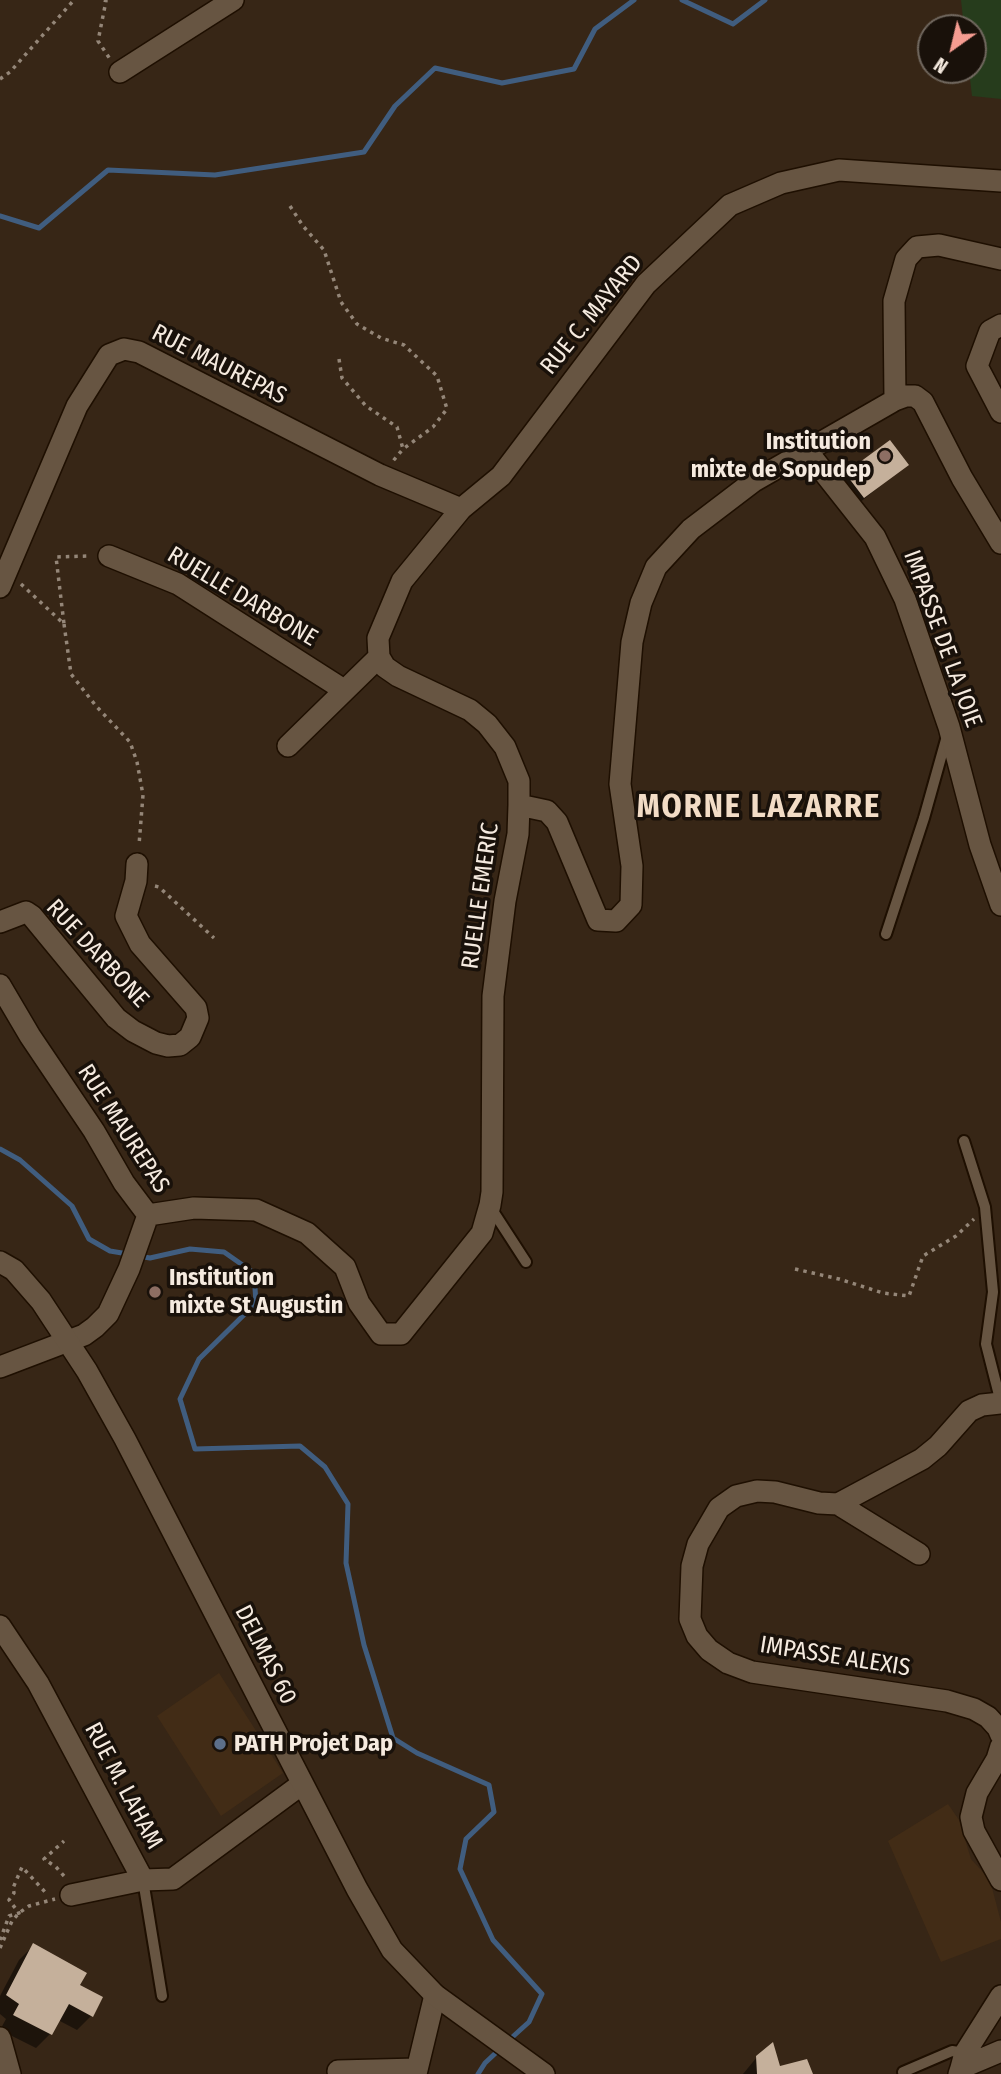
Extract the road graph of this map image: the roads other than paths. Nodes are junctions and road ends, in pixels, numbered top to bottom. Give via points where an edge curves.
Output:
1 (233, 0) edge
2 (120, 72) road end
3 (1001, 181) edge
4 (1001, 259) edge
5 (1001, 325) edge
6 (895, 400) junction
7 (1001, 412) edge
8 (807, 451) junction
9 (461, 509) junction
10 (1001, 543) edge
11 (109, 556) road end
12 (4, 578) edge
13 (379, 657) junction
14 (344, 690) junction
15 (949, 727) junction
16 (288, 746) dead end
17 (519, 804) junction
18 (136, 873) road end
19 (1001, 905) edge
20 (0, 922) edge
21 (886, 934) dead end
22 (0, 985) edge
23 (964, 1141) dead end
24 (490, 1205) junction
25 (148, 1215) junction
26 (0, 1262) edge
27 (526, 1262) dead end
28 (67, 1341) junction
29 (0, 1367) edge
30 (1001, 1403) edge
31 (838, 1504) junction
32 (919, 1554) dead end
33 (0, 1626) edge
34 (1001, 1735) edge
35 (1001, 1746) edge
36 (302, 1784) junction
37 (143, 1880) junction
38 (1001, 1880) edge
39 (67, 1886) road end
40 (435, 1995) junction
41 (162, 1996) dead end
42 (1001, 1996) edge
43 (0, 2038) edge
44 (1001, 2051) edge
45 (962, 2065) edge
46 (338, 2071) dead end
47 (417, 2071) edge
48 (903, 2072) dead end
49 (10, 2074) edge
50 (544, 2074) edge

1 - 2 street
3 - 9 street, RUE C. MAYARD via 839,170 781,183 730,205 646,284 501,476
4 - 6 street via 939,245 917,247 906,259 894,302
5 - 7 street via 990,331 977,366
6 - 8 street, RUELLE EMERIC
6 - 10 street via 915,396 923,402
8 - 15 street, IMPASSE DE LA JOIE via 875,537 905,599
8 - 17 street, RUELLE EMERIC via 754,481 691,529 656,566 632,642 620,784 632,866 631,905 616,921 598,920 557,822 547,811
9 - 12 street, RUE MAUREPAS via 380,475 139,352 124,349 109,355 77,406
9 - 13 street, RUE C. MAYARD via 401,581 378,638
11 - 14 street, RUELLE DARBONE via 178,584
13 - 14 street
13 - 17 street via 398,677 470,710 487,724 505,747 519,781
14 - 16 street
15 - 19 street, IMPASSE DE LA JOIE
15 - 21 lane
17 - 24 street, RUELLE EMERIC via 493,996
18 - 20 street, RUE DARBONE via 126,916 140,944 196,1008 196,1027 180,1045 156,1043 116,1018 26,912
22 - 25 street, RUE MAUREPAS
23 - 30 lane via 985,1207 993,1292 986,1345
24 - 25 street, RUELLE EMERIC via 482,1233 401,1334 381,1334 359,1303 345,1267 307,1233 256,1210 194,1208
24 - 27 lane
25 - 28 street, RUE MAUREPAS via 108,1314 83,1335
26 - 28 street, DELMAS 60 via 14,1270 41,1301
28 - 29 street, RUE MAUREPAS
28 - 36 street, DELMAS 60 via 125,1439
30 - 31 street via 969,1411 922,1459
31 - 32 street
31 - 34 street, IMPASSE ALEXIS via 757,1491 736,1496 719,1508 698,1544 692,1566 690,1619 697,1636 728,1663 752,1672 947,1701 988,1717
33 - 37 street, RUE M. LAHAM via 38,1683
35 - 38 street via 977,1793 971,1817
36 - 37 street, RUE M. LAHAM via 173,1879
36 - 40 street, DELMAS 60 via 393,1950
37 - 39 street
37 - 41 lane
40 - 47 street
40 - 50 street, DELMAS 60
42 - 45 street
43 - 49 street
44 - 45 street
45 - 48 lane via 952,2051
46 - 47 street

